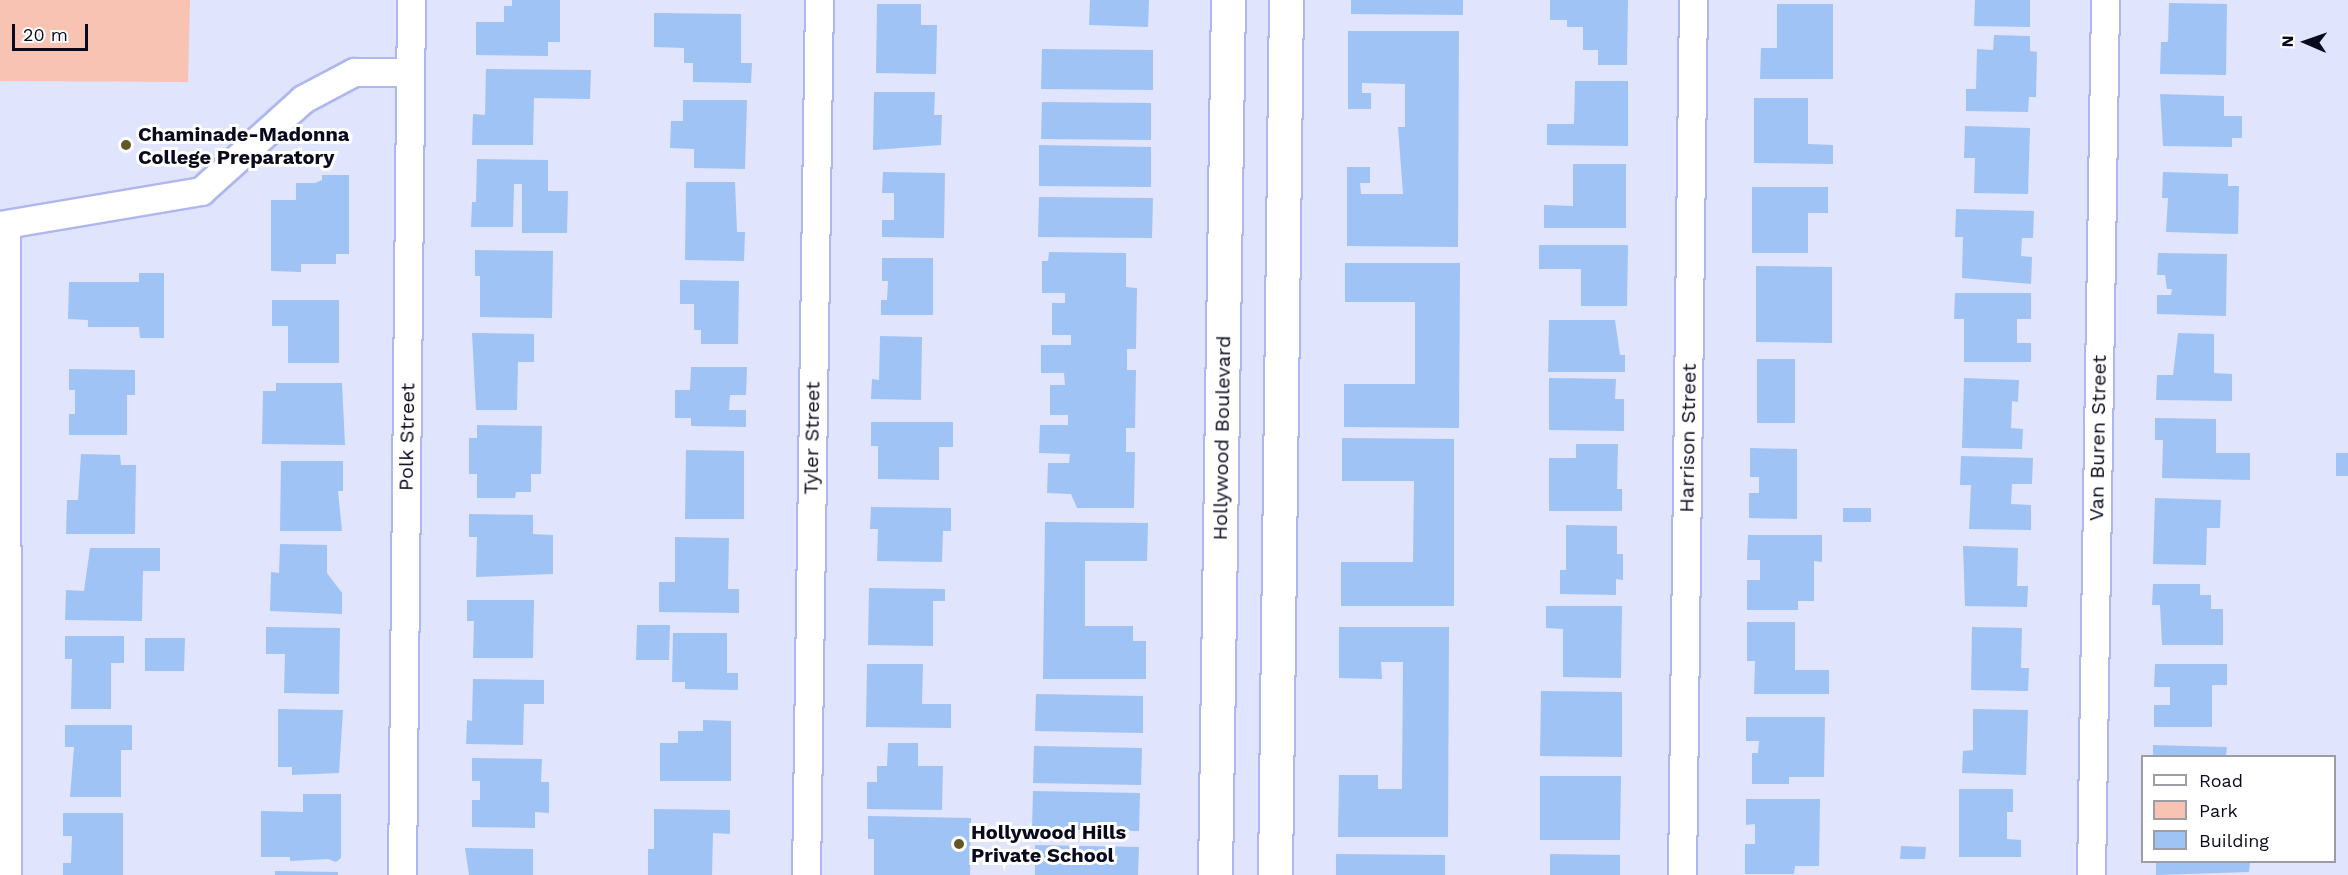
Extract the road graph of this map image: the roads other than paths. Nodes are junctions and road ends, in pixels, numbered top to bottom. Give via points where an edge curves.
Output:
1 (411, 0) edge
2 (819, 0) edge
3 (1228, 0) edge
4 (1286, 0) edge
5 (1693, 0) edge
6 (2105, 0) edge
7 (410, 72) junction
8 (3, 225) edge
9 (7, 875) edge
10 (402, 875) edge
11 (806, 875) edge
12 (1215, 875) edge
13 (1275, 875) edge
14 (1683, 875) edge
15 (2091, 875) edge

1 - 7 street, Polk Street
2 - 11 street, Tyler Street
3 - 12 highway, Hollywood Boulevard
4 - 13 highway
5 - 14 street, Harrison Street
6 - 15 street, Van Buren Street
7 - 8 street via 354,72 303,99 201,191
7 - 10 street, Polk Street
8 - 9 street

